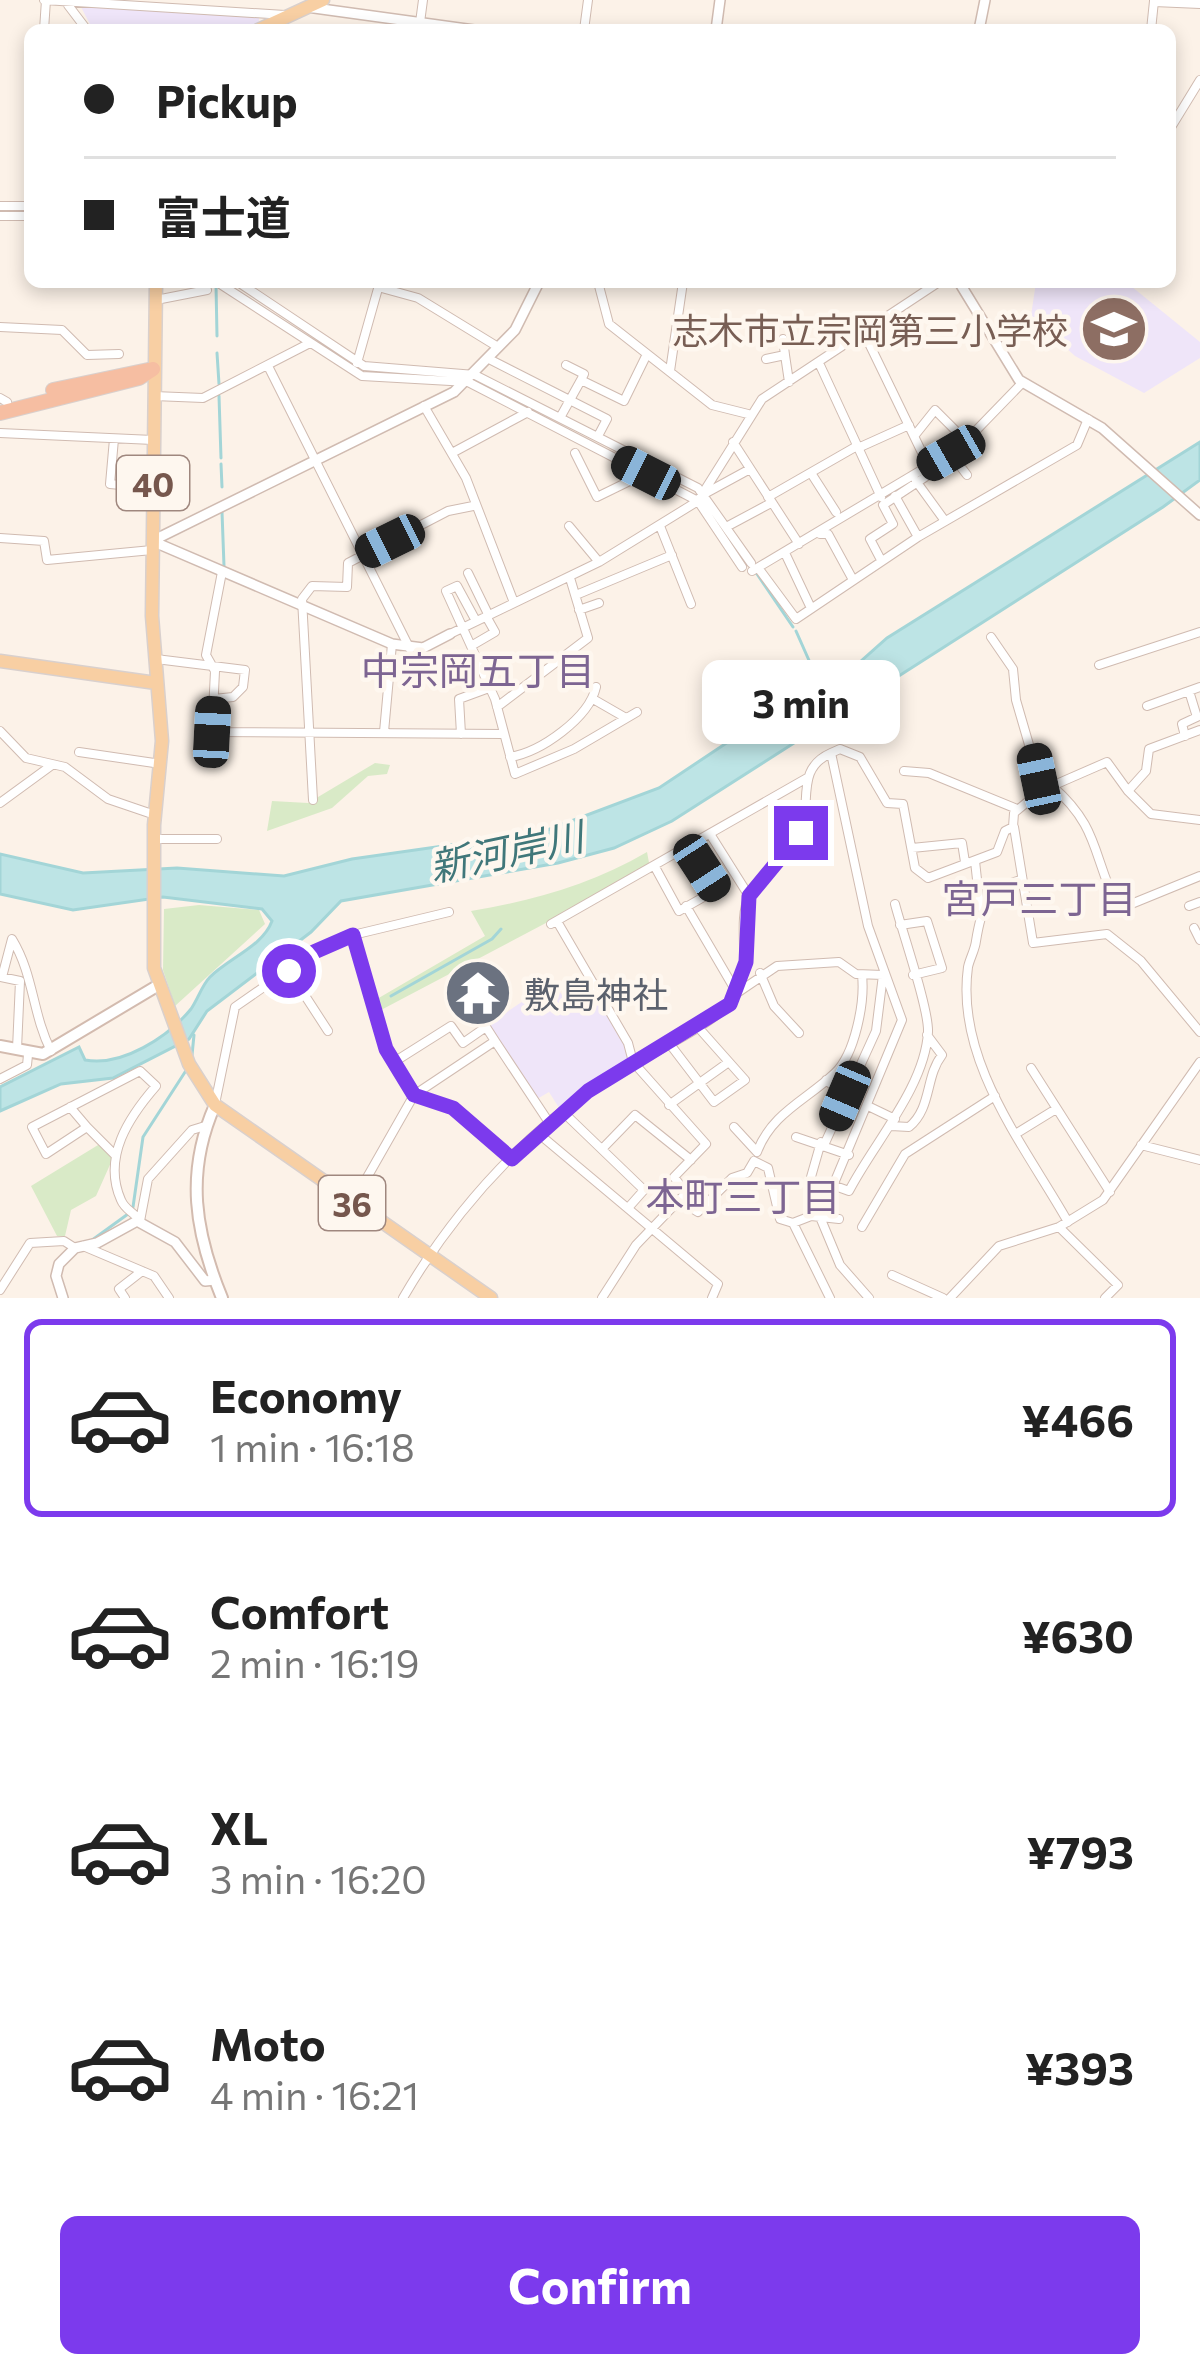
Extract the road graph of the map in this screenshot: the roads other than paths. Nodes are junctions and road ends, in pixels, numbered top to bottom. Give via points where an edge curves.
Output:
1 (45, 0) edge
2 (323, 0) edge
3 (1154, 1) edge
4 (62, 2) edge
5 (80, 2) edge
6 (199, 4) edge
7 (1200, 4) edge
8 (217, 5) edge
9 (240, 5) edge
10 (306, 7) junction
11 (285, 15) junction
12 (269, 24) edge
13 (407, 24) edge
14 (1200, 80) edge
15 (1176, 119) edge
16 (156, 288) edge
17 (226, 288) edge
18 (247, 288) edge
19 (378, 288) edge
20 (390, 288) edge
21 (532, 288) edge
22 (600, 288) edge
23 (682, 288) edge
24 (930, 288) edge
25 (963, 288) edge
26 (207, 290) dead end
27 (156, 300) junction
28 (0, 327) edge
29 (864, 333) junction
30 (783, 339) dead end
31 (310, 343) junction
32 (498, 347) junction
33 (119, 354) dead end
34 (647, 354) junction
35 (785, 355) junction
36 (489, 359) junction
37 (766, 359) dead end
38 (592, 360) dead end
39 (819, 363) junction
40 (566, 364) dead end
41 (268, 366) junction
42 (153, 369) junction
43 (359, 369) junction
44 (670, 371) junction
45 (582, 377) junction
46 (472, 378) junction
47 (789, 382) junction
48 (1022, 383) junction
49 (154, 396) junction
50 (570, 400) junction
51 (2, 404) edge
52 (424, 406) junction
53 (528, 412) junction
54 (748, 414) junction
55 (561, 416) junction
56 (1088, 419) junction
57 (909, 425) junction
58 (0, 433) edge
59 (915, 435) junction
60 (598, 436) junction
61 (114, 439) junction
62 (154, 440) junction
63 (966, 441) junction
64 (733, 442) junction
65 (858, 447) junction
66 (452, 453) junction
67 (574, 453) dead end
68 (952, 455) junction
69 (315, 460) junction
70 (928, 466) junction
71 (750, 469) junction
72 (811, 472) junction
73 (646, 473) junction
74 (967, 475) dead end
75 (914, 477) junction
76 (153, 488) junction
77 (893, 493) junction
78 (701, 497) junction
79 (881, 497) junction
80 (770, 500) junction
81 (473, 506) junction
82 (836, 512) dead end
83 (1200, 515) edge
84 (945, 521) junction
85 (569, 526) dead end
86 (660, 526) junction
87 (728, 526) junction
88 (813, 535) junction
89 (918, 537) junction
90 (0, 538) edge
91 (799, 544) junction
92 (153, 545) junction
93 (363, 554) junction
94 (785, 554) junction
95 (672, 555) junction
96 (880, 560) junction
97 (599, 562) junction
98 (751, 567) junction
99 (222, 572) junction
100 (468, 573) dead end
101 (570, 578) junction
102 (852, 578) junction
103 (576, 595) junction
104 (514, 600) junction
105 (599, 603) dead end
106 (691, 604) dead end
107 (299, 607) junction
108 (810, 607) junction
109 (579, 610) junction
110 (487, 615) junction
111 (476, 621) junction
112 (463, 628) junction
113 (1200, 632) edge
114 (450, 634) joint
115 (992, 637) dead end
116 (392, 644) junction
117 (471, 646) junction
118 (410, 650) junction
119 (155, 659) junction
120 (0, 661) edge
121 (1099, 665) dead end
122 (211, 666) junction
123 (156, 683) junction
124 (596, 687) dead end
125 (1200, 687) edge
126 (489, 688) junction
127 (1189, 691) junction
128 (214, 699) junction
129 (593, 699) junction
130 (1148, 706) dead end
131 (497, 707) junction
132 (638, 712) dead end
133 (626, 718) junction
134 (1200, 730) edge
135 (0, 731) edge
136 (307, 731) junction
137 (384, 732) junction
138 (461, 734) junction
139 (503, 734) junction
140 (1185, 736) junction
141 (79, 752) dead end
142 (831, 753) junction
143 (510, 757) junction
144 (162, 764) junction
145 (52, 766) junction
146 (904, 771) dead end
147 (807, 778) junction
148 (1039, 779) junction
149 (1052, 786) junction
150 (1128, 790) junction
151 (313, 800) dead end
152 (0, 803) edge
153 (1017, 809) junction
154 (155, 815) junction
155 (1200, 820) edge
156 (1013, 826) junction
157 (710, 835) junction
158 (217, 838) dead end
159 (154, 843) junction
160 (688, 847) junction
161 (912, 848) junction
162 (970, 861) junction
163 (655, 867) junction
164 (1200, 876) edge
165 (1020, 880) junction
166 (749, 896) junction
167 (1200, 902) edge
168 (895, 904) dead end
169 (1189, 906) dead end
170 (686, 907) junction
171 (980, 907) junction
172 (449, 912) dead end
173 (900, 925) junction
174 (1193, 928) dead end
175 (353, 935) junction
176 (1200, 940) edge
177 (289, 971) junction
178 (760, 973) junction
179 (862, 975) junction
180 (883, 975) junction
181 (913, 975) junction
182 (1, 977) edge
183 (159, 991) junction
184 (737, 994) junction
185 (923, 1015) junction
186 (902, 1020) junction
187 (697, 1026) junction
188 (328, 1031) dead end
189 (1200, 1032) edge
190 (799, 1033) dead end
191 (927, 1035) junction
192 (495, 1041) junction
193 (669, 1043) junction
194 (0, 1046) edge
195 (51, 1051) junction
196 (22, 1053) junction
197 (394, 1062) junction
198 (1200, 1063) edge
199 (635, 1064) junction
200 (726, 1064) junction
201 (1031, 1068) dead end
202 (0, 1078) edge
203 (826, 1079) junction
204 (701, 1083) junction
205 (415, 1095) junction
206 (845, 1096) junction
207 (995, 1096) junction
208 (214, 1105) junction
209 (668, 1106) junction
210 (70, 1107) junction
211 (870, 1107) junction
212 (1056, 1109) junction
213 (563, 1112) junction
214 (892, 1122) junction
215 (550, 1124) junction
216 (87, 1126) junction
217 (206, 1126) junction
218 (734, 1127) dead end
219 (1017, 1133) junction
220 (539, 1135) junction
221 (796, 1137) dead end
222 (823, 1143) junction
223 (1142, 1144) junction
224 (602, 1150) junction
225 (849, 1155) junction
226 (116, 1156) junction
227 (755, 1157) junction
228 (512, 1159) junction
229 (691, 1160) junction
230 (1200, 1160) edge
231 (836, 1186) junction
232 (1110, 1192) junction
233 (680, 1202) junction
234 (352, 1204) junction
235 (628, 1208) junction
236 (816, 1216) junction
237 (839, 1219) dead end
238 (140, 1221) junction
239 (793, 1223) junction
240 (1064, 1225) junction
241 (862, 1227) dead end
242 (652, 1228) junction
243 (78, 1247) junction
244 (428, 1253) junction
245 (143, 1270) junction
246 (892, 1275) dead end
247 (215, 1280) junction
248 (0, 1290) edge
249 (963, 1294) edge
250 (63, 1298) edge
251 (125, 1298) edge
252 (169, 1298) edge
253 (222, 1298) edge
254 (403, 1298) edge
255 (491, 1298) edge
256 (602, 1298) edge
257 (712, 1298) edge
258 (830, 1298) edge
259 (867, 1298) edge
260 (946, 1298) edge
261 (1105, 1298) edge

1 - 4 street
2 - 10 main road
3 - 7 street
4 - 5 street
5 - 6 street
6 - 8 street
8 - 9 street
9 - 11 street
10 - 11 main road
10 - 13 street
11 - 12 main road
14 - 15 street
16 - 27 main road, 40
17 - 31 street
18 - 43 street
19 - 43 street
20 - 32 street
21 - 32 street
22 - 34 street via 609,324
23 - 44 street
24 - 29 street
25 - 48 street
26 - 27 street
27 - 42 main road, 40
28 - 33 street via 62,330 87,355
29 - 39 street
29 - 57 street
30 - 35 street
31 - 41 street
31 - 43 street
32 - 36 street
34 - 44 street
34 - 45 street via 624,401
35 - 37 street
35 - 47 street
36 - 46 street
36 - 50 street
38 - 45 street
39 - 47 street
39 - 65 street
40 - 45 street
41 - 49 street via 203,398
41 - 69 street
42 - 49 main road, 40
42 - 51 highway
43 - 46 street
43 - 46 street
44 - 54 street via 721,410
45 - 50 street
46 - 52 street
46 - 53 street
46 - 55 street
47 - 54 street
48 - 56 street
48 - 63 street
49 - 62 main road, 40
50 - 55 street
50 - 60 street via 607,419
52 - 66 street
52 - 69 street
53 - 66 street
53 - 73 street
54 - 64 street
55 - 60 street
56 - 83 street
56 - 84 street via 1077,445
57 - 59 street
57 - 65 street
58 - 61 street
59 - 63 street via 934,410
59 - 70 street
60 - 78 street
61 - 62 street
61 - 76 street via 110,484
62 - 76 main road, 40
63 - 68 street
64 - 71 street
64 - 78 street
65 - 72 street
65 - 79 street
66 - 81 street
67 - 73 street via 597,497
68 - 70 street
68 - 74 street
68 - 75 street
69 - 92 street
69 - 93 street
70 - 75 street
71 - 78 street
71 - 80 street
72 - 80 street
72 - 82 street
73 - 78 street
75 - 77 street
75 - 84 street
76 - 92 main road, 40
77 - 79 street
77 - 89 street
77 - 96 street via 884,505 893,524 870,539
78 - 86 street
78 - 87 street
78 - 98 street
79 - 88 street
80 - 87 street
80 - 91 street
81 - 93 street
81 - 104 street
84 - 89 street
85 - 97 street
86 - 95 street
86 - 97 street
87 - 98 street
88 - 91 street
88 - 102 street via 828,534
89 - 96 street
90 - 92 street via 44,541 47,560 67,562
91 - 94 street
92 - 99 street
92 - 119 main road, 40
93 - 107 street via 348,563 347,587 311,586
93 - 118 street
94 - 98 street
94 - 108 street
95 - 103 street
95 - 106 street
96 - 102 street
97 - 101 street
98 - 108 street via 796,619
99 - 107 street
99 - 122 street via 206,655
100 - 110 street
101 - 103 street
101 - 104 street
102 - 108 street
103 - 109 street
104 - 110 street
105 - 109 street
107 - 116 street
107 - 136 street
109 - 131 street via 591,643
110 - 111 street
110 - 117 street via 495,632
111 - 112 street
111 - 112 street via 458,586 446,591
112 - 114 street
112 - 117 street
113 - 121 street
114 - 118 street
115 - 148 street via 1013,669
116 - 118 street
116 - 137 street
117 - 126 street
119 - 122 street
119 - 123 main road, 40
120 - 123 main road
122 - 128 street
122 - 128 street via 245,670 233,697
123 - 144 main road, 36
124 - 129 street
125 - 127 street
126 - 131 street
126 - 138 street via 459,699
127 - 130 street
127 - 140 street via 1198,717 1182,724
128 - 136 street via 212,732
129 - 133 street
129 - 143 street via 550,739
131 - 139 street
132 - 133 street
133 - 143 street via 515,774
134 - 140 street
135 - 145 street via 21,755
136 - 137 street
136 - 151 street
137 - 138 street
138 - 139 street
139 - 143 street
140 - 150 street via 1149,749 1146,771
141 - 144 street
142 - 147 street
142 - 161 street via 860,757 886,803 903,804
142 - 180 street
144 - 154 main road, 36
145 - 152 street
145 - 154 street via 108,800
146 - 153 street via 929,773
147 - 157 street
147 - 166 street via 801,833
148 - 149 street
148 - 153 street
149 - 150 street via 1107,762
149 - 164 street via 1095,836 1119,909
150 - 155 street via 1151,814
153 - 156 street
154 - 159 main road, 36
156 - 162 street via 997,853
156 - 165 street
157 - 160 street
157 - 166 street
158 - 159 street
159 - 183 main road, 36
160 - 163 street
160 - 170 street via 716,890
161 - 162 street via 952,840
161 - 162 street via 915,868 928,878
162 - 171 street
163 - 170 street via 679,910
163 - 199 street via 555,924
165 - 171 street
165 - 189 street via 1033,943 1107,934 1141,961
166 - 184 street
167 - 169 street
168 - 173 street
170 - 184 street
171 - 207 street via 968,975 981,1070
172 - 175 street
173 - 181 street
173 - 181 street via 927,921 940,956 942,968
174 - 176 street
175 - 177 street
175 - 197 street
177 - 188 street
177 - 208 street via 235,1007
178 - 179 street via 832,962
178 - 184 street
178 - 190 street via 774,1006
179 - 180 street
179 - 203 street via 851,1042
180 - 186 street
180 - 206 street via 876,1031
181 - 185 street
182 - 195 street via 12,939 34,980 35,1011
182 - 196 street via 20,982
183 - 195 main road
183 - 208 main road, 36
184 - 187 street
185 - 186 street
185 - 191 street
186 - 211 street
187 - 193 street
187 - 200 street
191 - 214 street
191 - 214 street via 942,1055 926,1102 909,1127
192 - 197 street via 486,1027 463,1042 451,1026
192 - 205 street
192 - 215 street
193 - 199 street
193 - 204 street
194 - 196 main road
195 - 196 main road
196 - 202 street via 27,1065
197 - 205 street
198 - 223 street
199 - 209 street
199 - 213 street
200 - 204 street
200 - 204 street via 745,1080 714,1102
201 - 212 street
203 - 206 street
203 - 227 street via 769,1125
204 - 209 street
205 - 228 street via 453,1108
205 - 234 street
206 - 222 street
207 - 219 street
207 - 241 street via 905,1154
208 - 217 main road
208 - 234 main road, 36
209 - 229 street via 706,1144
210 - 216 street
210 - 216 street via 32,1127 46,1154
210 - 226 street via 140,1071 156,1086 126,1122
211 - 214 street
211 - 225 street
212 - 219 street
212 - 232 street
213 - 215 street
213 - 224 street
214 - 231 street via 848,1191
215 - 220 street
216 - 226 street
217 - 238 street via 192,1130 148,1179
217 - 247 main road via 195,1211
218 - 227 street
219 - 240 street
220 - 228 street
220 - 235 street
221 - 222 street
222 - 225 street
222 - 236 street via 811,1177
223 - 230 street
223 - 232 street
224 - 229 street via 635,1115
224 - 235 street via 644,1190
225 - 231 street
226 - 238 street via 118,1194
227 - 233 street via 698,1212
227 - 239 street via 765,1163 780,1219
228 - 244 street
229 - 233 street via 674,1177 686,1193
231 - 236 street
232 - 240 street
233 - 242 street
234 - 244 main road, 36
235 - 242 street
236 - 237 street
236 - 239 street
236 - 259 street
238 - 243 street
238 - 247 street via 180,1246 205,1281
239 - 258 street
240 - 249 street via 999,1246
240 - 261 street via 1118,1285
242 - 256 street
242 - 257 street via 718,1284
243 - 245 street
243 - 248 street via 29,1243
243 - 250 street via 57,1269
244 - 254 street
244 - 255 main road, 36
245 - 251 street via 119,1289
245 - 252 street
246 - 260 street
247 - 253 main road
249 - 260 street

